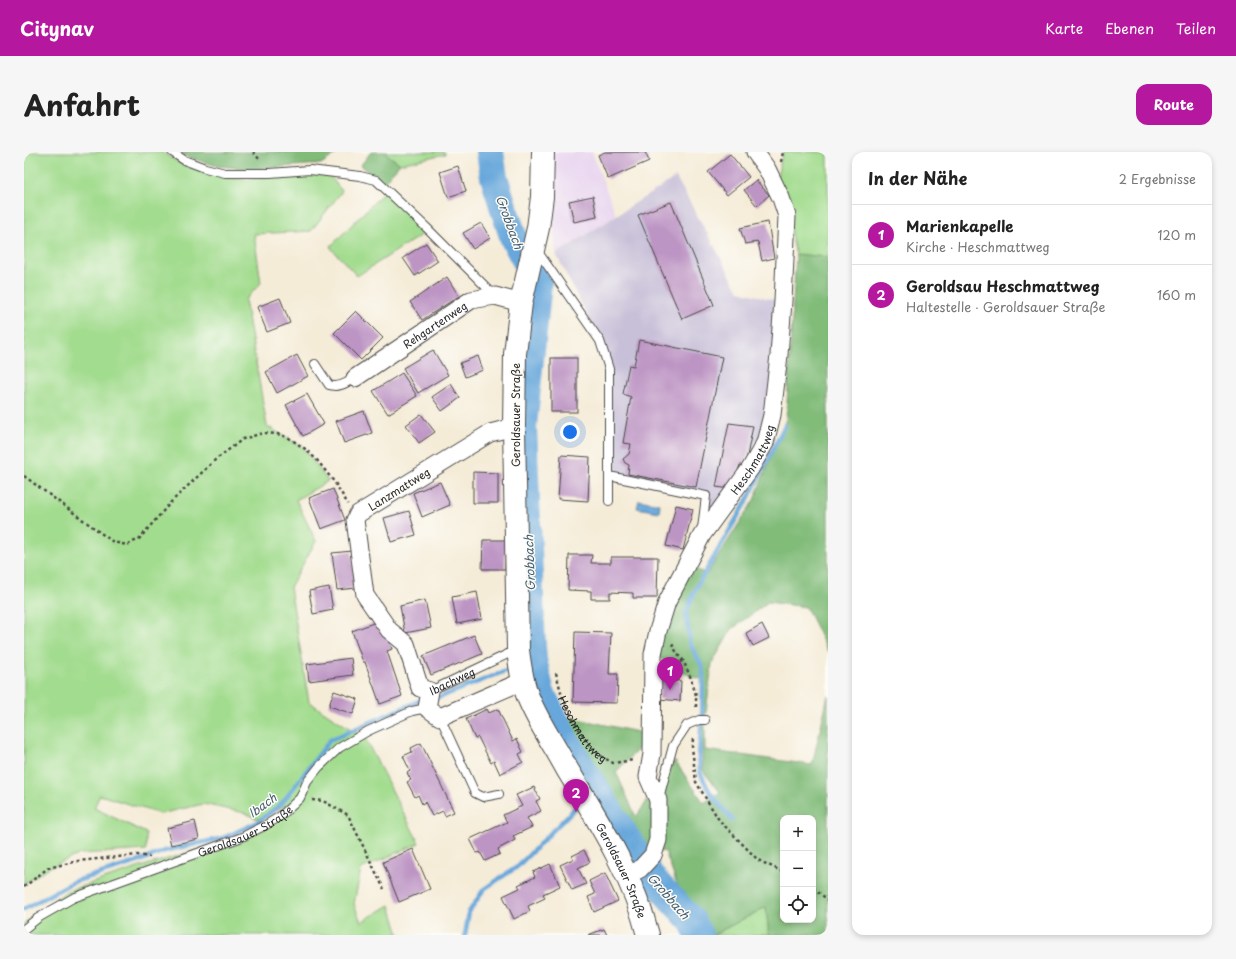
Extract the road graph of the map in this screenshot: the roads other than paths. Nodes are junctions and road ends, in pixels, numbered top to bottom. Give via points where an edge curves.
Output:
1 (172, 152) edge
2 (543, 152) edge
3 (755, 152) edge
4 (534, 247) junction
5 (495, 296) junction
6 (522, 298) junction
7 (315, 364) dead end
8 (355, 378) joint
9 (514, 427) junction
10 (609, 476) junction
11 (609, 501) dead end
12 (702, 535) junction
13 (365, 595) joint
14 (518, 650) junction
15 (523, 681) junction
16 (431, 703) junction
17 (700, 720) road end
18 (499, 794) dead end
19 (658, 800) junction
20 (634, 873) junction
21 (24, 929) edge
22 (648, 935) edge

1 - 5 lane via 184,160 225,173 310,170 376,180
2 - 4 main road, Geroldsauer Straße via 542,197
3 - 12 street, Heschmattweg via 767,169 787,216 783,309 772,415 765,443 754,463
4 - 6 main road, Geroldsauer Straße
4 - 10 lane via 600,340 609,369
5 - 6 street, Rehgartenweg
5 - 8 street, Rehgartenweg via 472,300
6 - 9 main road, Geroldsauer Straße via 515,354
7 - 8 lane via 329,385 340,386
9 - 13 street, Lanzmattweg via 490,432 358,514 354,520
9 - 14 main road, Geroldsauer Straße
10 - 11 lane
10 - 12 lane via 706,496
12 - 19 street, Heschmattweg via 667,602 653,654 652,754 648,777
13 - 16 street, Ibachweg via 389,630 406,644 420,688
14 - 15 main road, Geroldsauer Straße
14 - 16 lane, Ibachweg
15 - 16 street, Geroldsauer Straße
15 - 20 main road, Geroldsauer Straße via 534,712 613,847
16 - 18 lane via 475,793 483,797
16 - 21 lane, Geroldsauer Straße via 368,731 339,748 307,782 300,798 282,815 266,825 242,837 73,898
17 - 19 lane, Heschmattweg via 687,725 674,746
19 - 20 street, Heschmattweg via 658,840 653,855
20 - 22 main road, Geroldsauer Straße via 638,902

